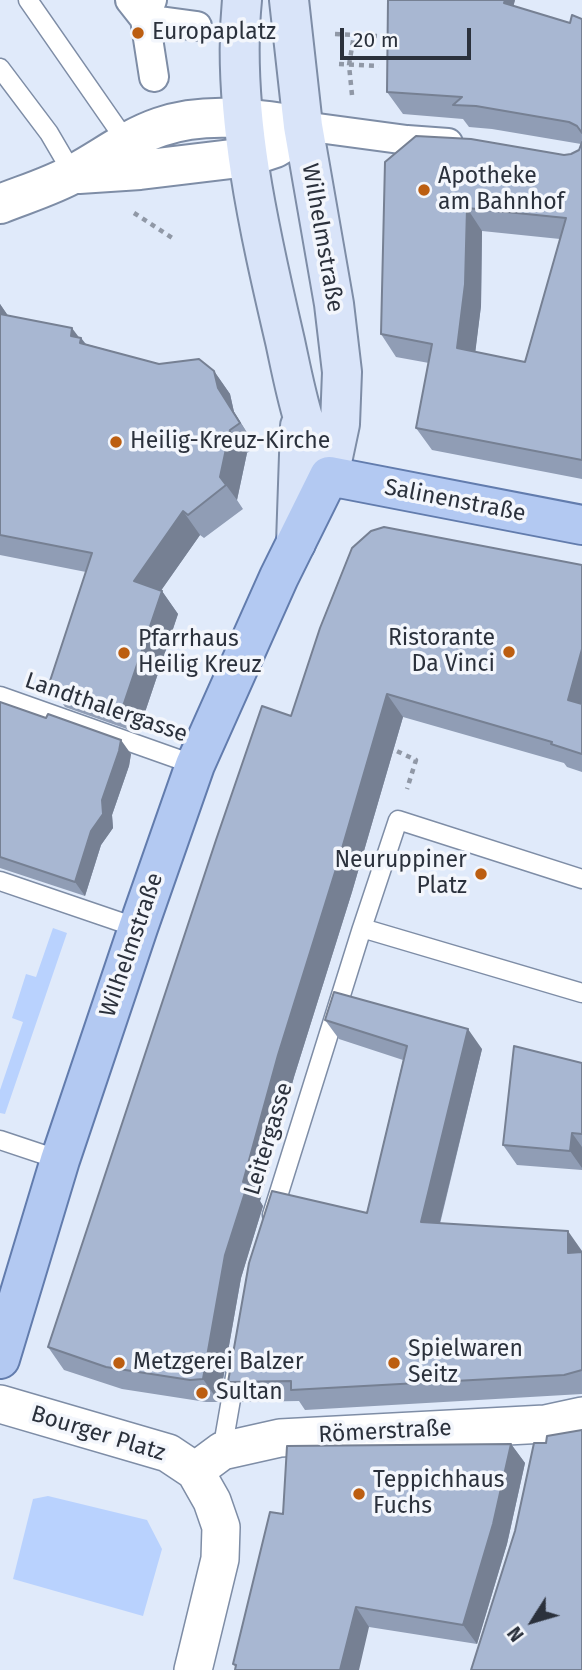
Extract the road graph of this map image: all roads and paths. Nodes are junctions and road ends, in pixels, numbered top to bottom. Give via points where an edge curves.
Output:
1 (28, 0) edge
2 (242, 0) edge
3 (289, 0) edge
4 (142, 6) edge
5 (197, 26) dead end
6 (354, 35) dead end
7 (349, 65) junction
8 (379, 66) dead end
9 (0, 68) edge
10 (154, 77) dead end
11 (7, 89) edge
12 (352, 106) dead end
13 (244, 117) junction
14 (303, 126) junction
15 (126, 141) junction
16 (475, 144) edge
17 (248, 158) junction
18 (74, 174) junction
19 (0, 204) edge
20 (300, 407) junction
21 (329, 476) junction
22 (582, 525) edge
23 (296, 543) junction
24 (0, 696) edge
25 (378, 742) edge
26 (195, 765) junction
27 (398, 820) junction
28 (582, 879) edge
29 (0, 881) edge
30 (138, 928) junction
31 (362, 928) junction
32 (582, 993) edge
33 (0, 1140) edge
34 (60, 1160) junction
35 (268, 1228) edge
36 (240, 1346) edge
37 (0, 1359) edge
38 (0, 1404) edge
39 (582, 1416) edge
40 (209, 1461) junction
41 (192, 1670) edge

1 - 15 lane
2 - 13 main road, Wilhelmstraße
3 - 14 main road, Wilhelmstraße
4 - 5 street
4 - 10 street
6 - 7 path
7 - 8 path
7 - 12 path
9 - 11 lane
11 - 18 lane via 49,133
13 - 14 street
13 - 15 street via 161,126
13 - 17 main road, Wilhelmstraße
14 - 16 street
14 - 17 street via 275,148
14 - 21 main road, Wilhelmstraße via 342,372 340,424
15 - 18 street
17 - 18 street
17 - 20 main road, Wilhelmstraße
18 - 19 street
20 - 21 main road, Wilhelmstraße
20 - 23 main road, Wilhelmstraße
21 - 22 main road, Salinenstraße
21 - 23 main road, Wilhelmstraße
23 - 26 main road, Wilhelmstraße
24 - 26 lane, Landthalergasse
25 - 27 path via 416,760
26 - 30 main road, Wilhelmstraße
27 - 28 lane
27 - 31 lane
29 - 30 lane
30 - 34 main road, Wilhelmstraße
31 - 32 lane
31 - 35 lane, Leitergasse
33 - 34 lane
34 - 37 main road, Wilhelmstraße
36 - 40 lane
38 - 40 street, Bourger Platz
39 - 40 street, Römerstraße via 543,1430 280,1438
40 - 41 street, Bourger Platz via 212,1501 221,1527 220,1559

